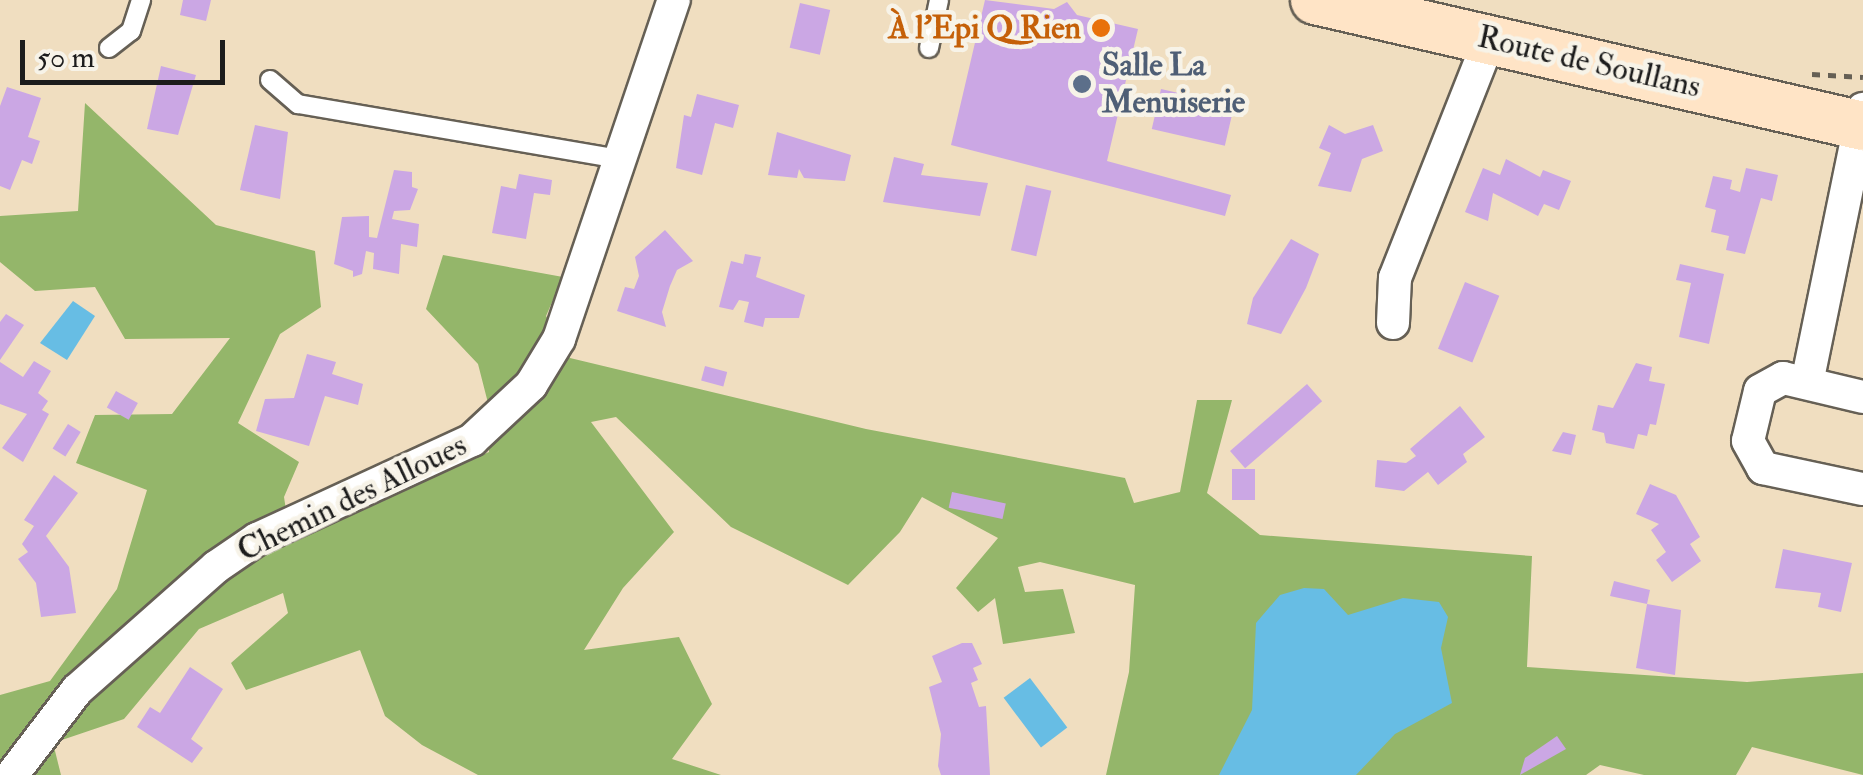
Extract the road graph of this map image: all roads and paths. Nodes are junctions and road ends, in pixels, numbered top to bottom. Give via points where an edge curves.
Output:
1 (141, 0) edge
2 (674, 0) edge
3 (939, 0) edge
4 (1315, 0) edge
5 (1489, 40) junction
6 (110, 48) dead end
7 (929, 48) dead end
8 (270, 80) dead end
9 (1862, 120) edge
10 (624, 160) junction
11 (1393, 323) dead end
12 (1807, 383) junction
13 (1863, 398) edge
14 (1863, 489) edge
15 (12, 775) edge

1 - 6 lane via 132,32
2 - 10 street, Chemin des Alloues
3 - 7 lane
4 - 5 main road, Route de Soullans
5 - 9 main road, Route de Soullans
5 - 11 street via 1395,278
8 - 10 lane via 298,104
9 - 12 street
10 - 15 street, Chemin des Alloues via 559,339 531,385 495,424 441,458 258,539 216,568 77,690
12 - 13 street
12 - 14 street via 1783,378 1760,392 1748,441 1764,468

